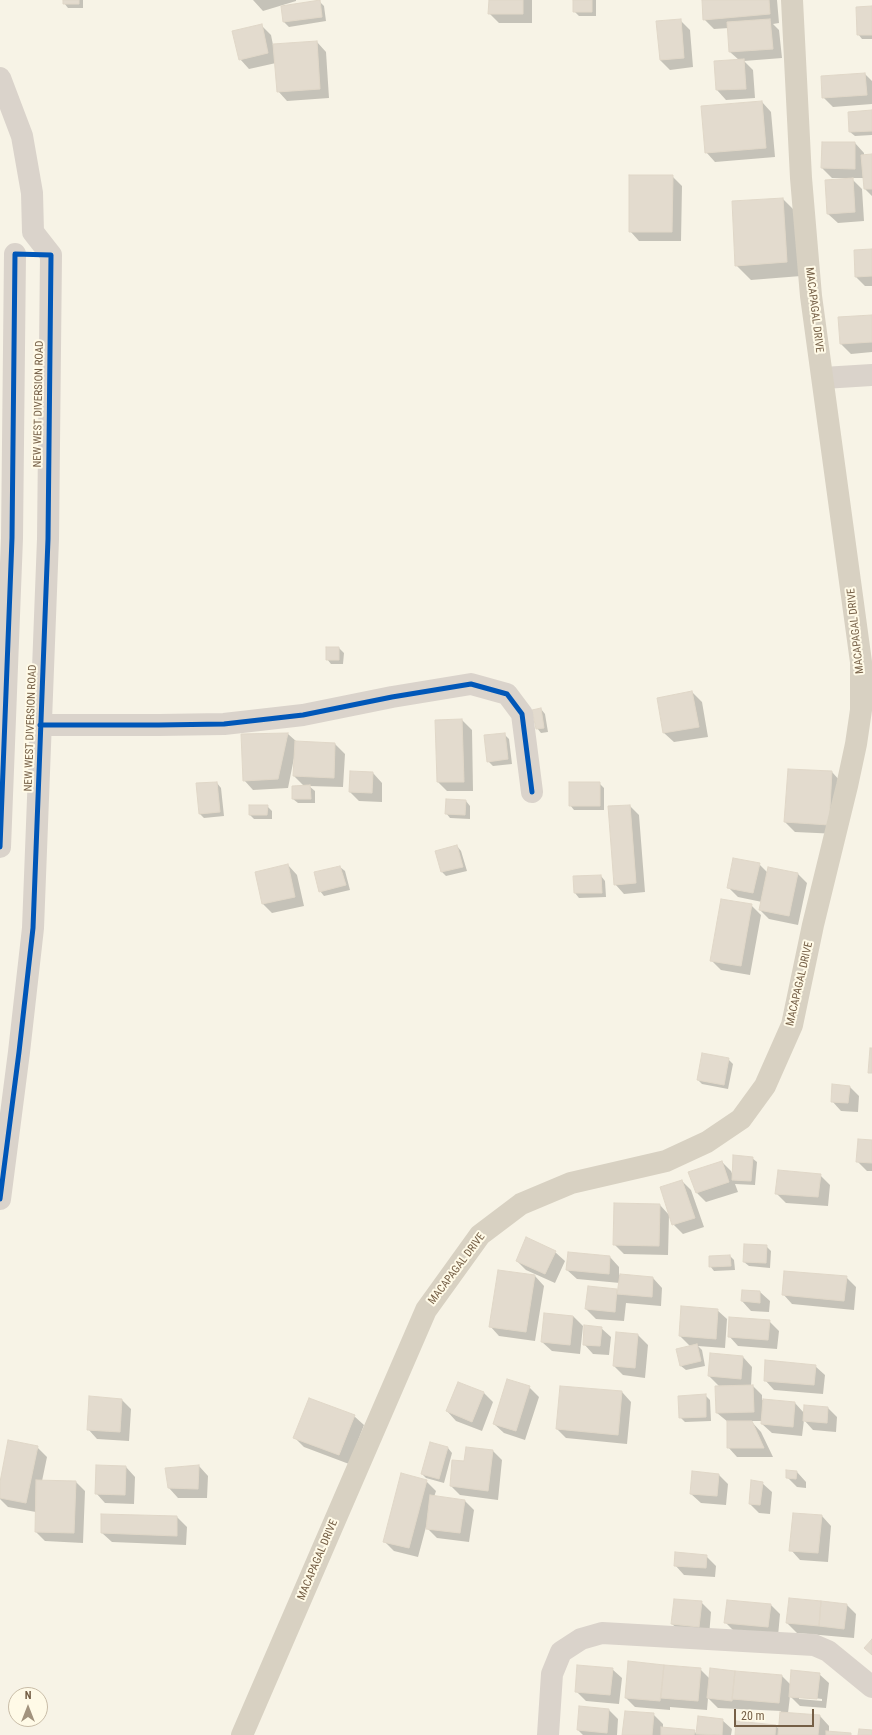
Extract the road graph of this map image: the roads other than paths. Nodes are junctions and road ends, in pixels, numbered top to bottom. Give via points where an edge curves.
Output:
1 (792, 0) edge
2 (0, 78) edge
3 (32, 232) junction
4 (15, 254) junction
5 (51, 255) junction
6 (872, 375) edge
7 (823, 378) junction
8 (40, 725) junction
9 (532, 792) dead end
10 (0, 847) edge
11 (0, 1199) edge
12 (872, 1687) edge
13 (242, 1735) edge
14 (548, 1735) edge

1 - 7 main road, MACAPAGAL DRIVE via 801,178 811,296
2 - 3 street via 22,136 32,193
3 - 4 street
3 - 5 street
4 - 5 street
4 - 10 street via 12,538
5 - 8 street, NEW WEST DIVERSION ROAD via 48,539
6 - 7 street
7 - 13 main road, MACAPAGAL DRIVE via 860,655 861,710 847,786 792,1025 765,1086 741,1119 707,1142 666,1161 571,1183 521,1204 480,1235 426,1310
8 - 9 street via 224,724 303,715 471,684 507,694 522,714
8 - 11 street, NEW WEST DIVERSION ROAD via 32,928
12 - 14 street via 828,1651 814,1645 602,1633 581,1639 561,1652 552,1674

